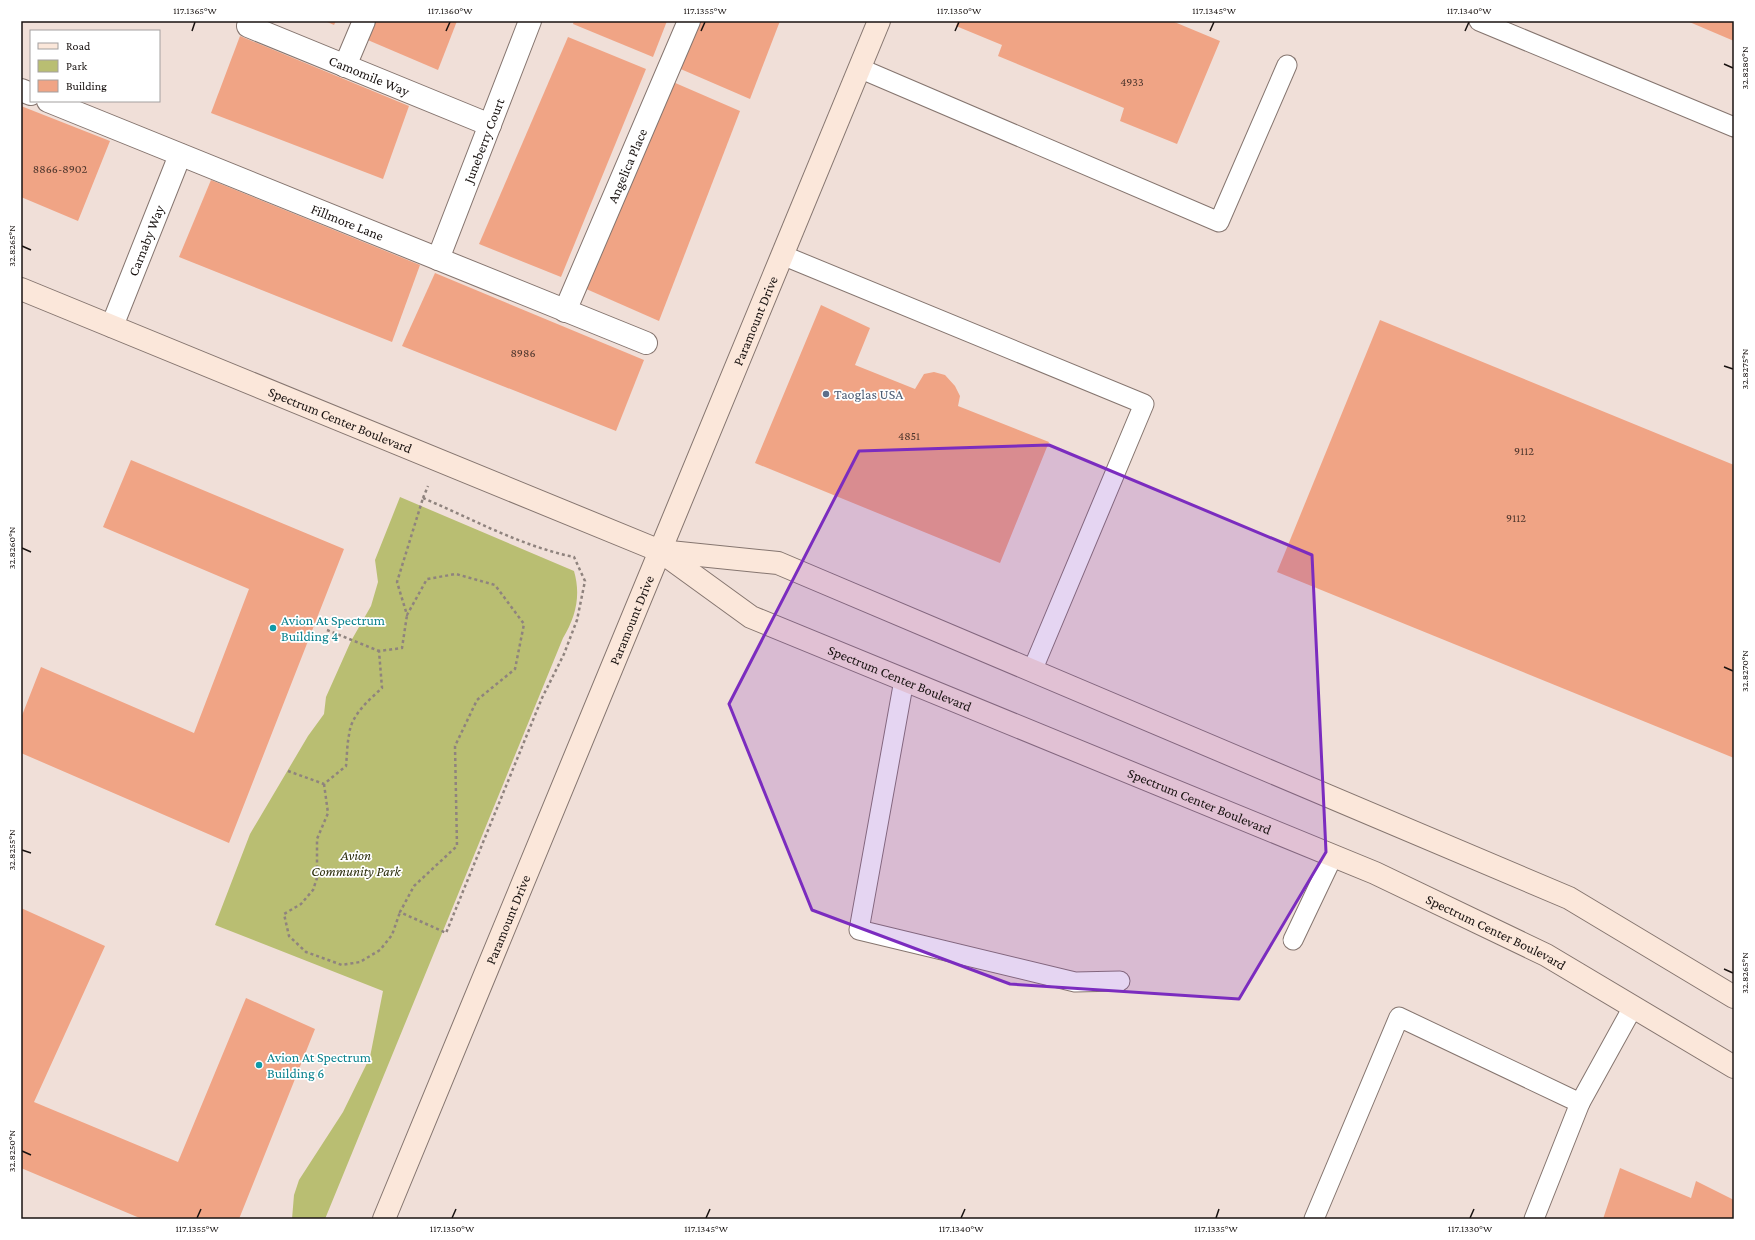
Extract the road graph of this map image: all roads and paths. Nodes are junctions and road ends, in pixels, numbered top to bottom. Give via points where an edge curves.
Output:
1 (364, 21) edge
2 (530, 21) edge
3 (689, 21) edge
4 (879, 21) edge
5 (1478, 21) edge
6 (248, 26) dead end
7 (1287, 65) dead end
8 (345, 66) junction
9 (859, 68) junction
10 (50, 102) edge
11 (490, 125) junction
12 (1734, 127) edge
13 (180, 155) junction
14 (782, 255) junction
15 (438, 259) junction
16 (21, 289) edge
17 (565, 311) junction
18 (112, 326) junction
19 (646, 343) dead end
20 (660, 551) junction
21 (407, 615) junction
22 (327, 630) dead end
23 (380, 651) junction
24 (1032, 671) junction
25 (904, 680) junction
26 (288, 771) dead end
27 (324, 784) junction
28 (1333, 856) junction
29 (400, 912) junction
30 (1293, 940) dead end
31 (1120, 981) dead end
32 (1734, 997) edge
33 (1633, 1007) junction
34 (1734, 1067) edge
35 (1580, 1103) junction
36 (384, 1219) edge
37 (1314, 1219) edge
38 (1534, 1219) edge

1 - 8 street
2 - 11 street, Juneberry Court
3 - 17 street, Angelica Place
4 - 9 street, Paramount Drive
5 - 12 lane
6 - 8 street, Camomile Way
7 - 9 lane via 1219,222
8 - 11 street, Camomile Way
9 - 14 street, Paramount Drive
10 - 13 street, Fillmore Lane
11 - 15 street, Juneberry Court
13 - 15 street, Fillmore Lane
13 - 18 street, Carnaby Way
14 - 20 street, Paramount Drive
14 - 24 lane via 1144,404
15 - 17 street, Fillmore Lane
16 - 18 street, Spectrum Center Boulevard
17 - 19 street, Fillmore Lane
18 - 20 street, Spectrum Center Boulevard
20 - 24 street, Spectrum Center Boulevard via 778,563
20 - 25 street, Spectrum Center Boulevard via 751,618
20 - 36 street, Paramount Drive
21 - 23 path via 402,648
21 - 29 path via 427,579 456,574 495,585 524,624 515,669 477,700 455,746 457,846 414,886
21 - 29 path via 397,582 422,498 527,544 574,557 585,581 577,620 564,654 542,698 446,933
22 - 23 path
23 - 27 path via 382,688 356,717 349,734 346,766
24 - 32 street, Spectrum Center Boulevard via 1569,898
25 - 28 street, Spectrum Center Boulevard
25 - 31 lane via 859,930 1075,982
26 - 27 path
27 - 29 path via 328,812 317,839 317,878 313,890 301,904 284,914 289,936 306,952 342,965 360,962 380,950 392,935
28 - 30 lane
28 - 33 street, Spectrum Center Boulevard via 1375,873 1546,955
33 - 34 street, Spectrum Center Boulevard
33 - 35 lane
35 - 37 lane via 1399,1017
35 - 38 lane

